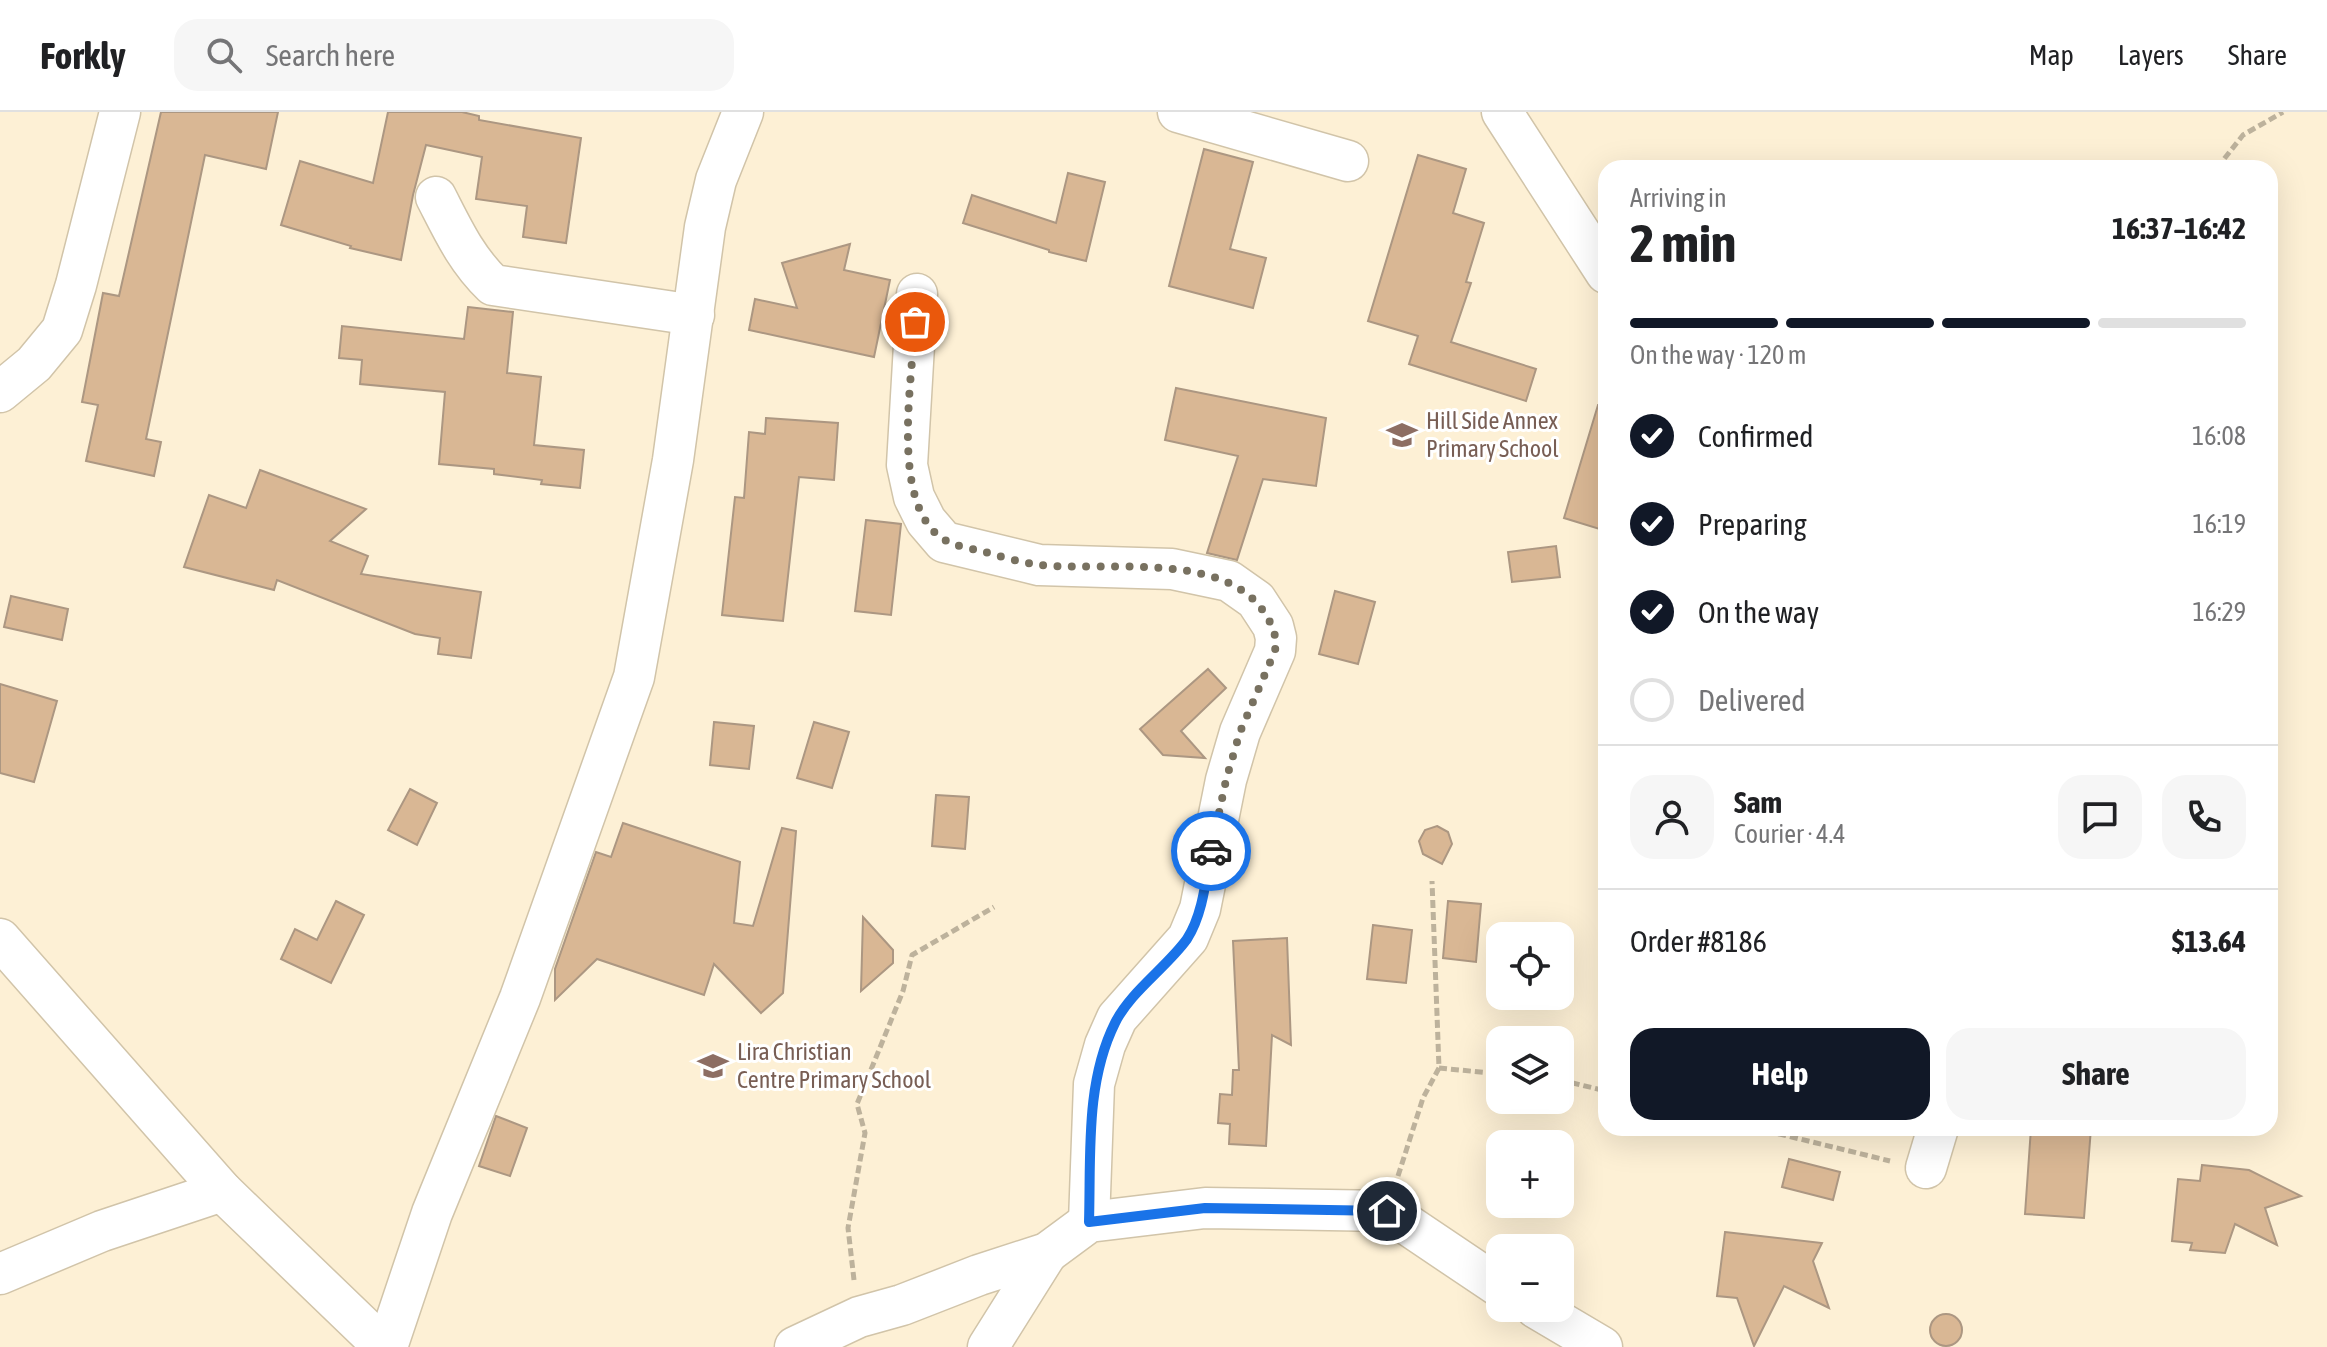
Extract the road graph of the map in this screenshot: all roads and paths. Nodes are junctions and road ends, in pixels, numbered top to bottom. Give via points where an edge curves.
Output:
1 (120, 112) edge
2 (743, 112) edge
3 (1178, 112) edge
4 (1502, 112) edge
5 (2283, 112) edge
6 (2223, 160) edge
7 (1348, 161) dead end
8 (436, 197) dead end
9 (1598, 261) edge
10 (917, 294) dead end
11 (694, 315) junction
12 (0, 392) edge
13 (1432, 881) dead end
14 (994, 907) dead end
15 (0, 939) edge
16 (1439, 1068) junction
17 (1486, 1073) edge
18 (1574, 1083) edge
19 (1598, 1089) edge
20 (1789, 1136) edge
21 (1936, 1136) edge
22 (1926, 1168) joint
23 (222, 1191) junction
24 (1387, 1211) junction
25 (1089, 1222) junction
26 (1047, 1253) junction
27 (0, 1274) edge
28 (1486, 1278) edge
29 (859, 1317) junction
30 (1560, 1322) edge
31 (385, 1347) edge
32 (795, 1347) edge
33 (988, 1347) edge
34 (1602, 1347) edge

1 - 12 street via 62,330 34,364
2 - 11 street via 716,180
3 - 7 street
4 - 9 street
5 - 6 path via 2243,135
8 - 11 street via 461,248 493,285
10 - 25 street via 907,465 914,497 944,542 1039,565 1172,569 1229,581 1256,600 1276,638 1229,768 1200,909 1188,938 1117,1018 1105,1045 1094,1084
11 - 31 street via 634,677 520,998 432,1213
13 - 16 path
14 - 29 path via 912,955 903,991 857,1104 865,1133 848,1228
15 - 23 street
16 - 17 path
16 - 24 path via 1423,1098
18 - 19 path
20 - 22 path
21 - 22 street
23 - 27 street via 102,1231
23 - 31 street
24 - 25 street via 1205,1208
24 - 28 street
25 - 26 street
26 - 29 street
26 - 33 street
29 - 32 street
30 - 34 street

